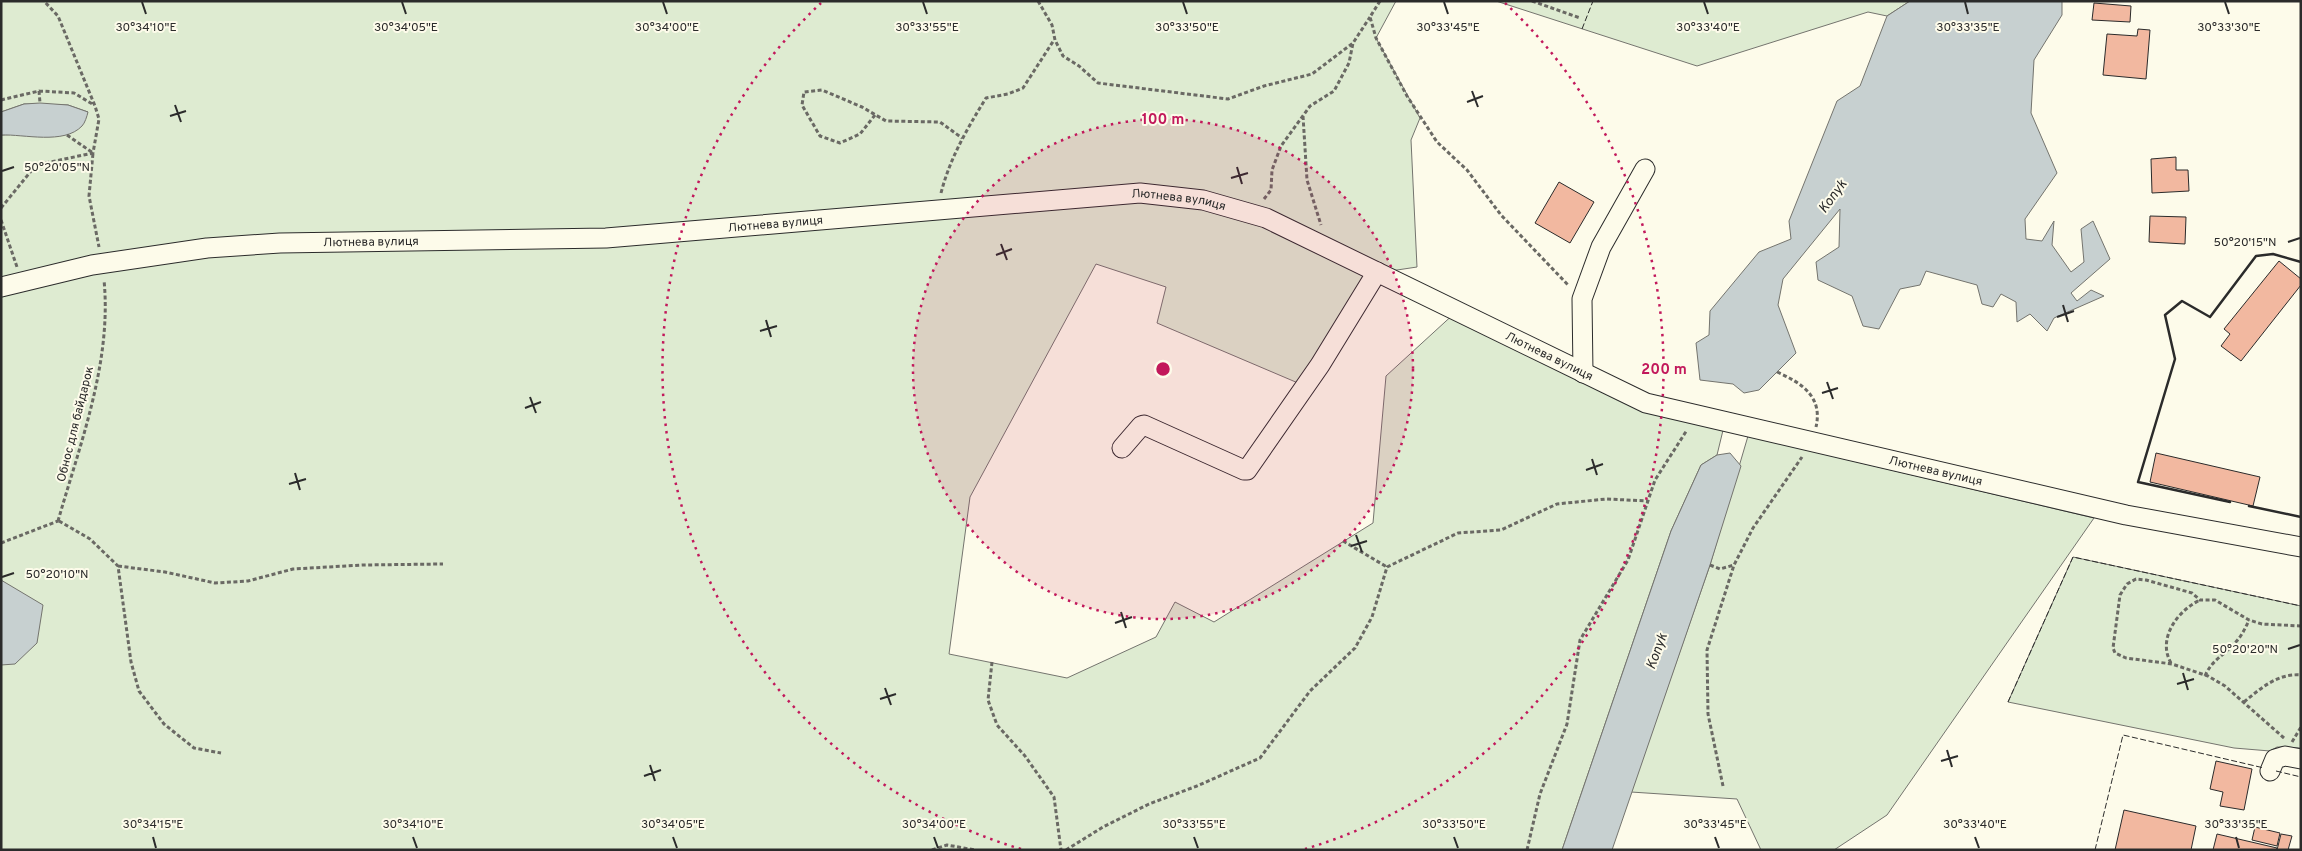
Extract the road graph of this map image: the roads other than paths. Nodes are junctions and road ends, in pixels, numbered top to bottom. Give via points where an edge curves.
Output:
1 (1644, 169) dead end
2 (1377, 272) junction
3 (1, 287) edge
4 (1583, 373) junction
5 (1122, 448) dead end
6 (2301, 547) edge
7 (2301, 760) edge
8 (2270, 771) dead end

1 - 4 street via 1601,248 1582,299
2 - 3 street, Лютнева вулиця via 1266,218 1203,200 1140,193 606,238 280,243 207,248 102,263
2 - 4 street, Лютнева вулиця
2 - 5 street via 1320,365 1247,470 1144,425
4 - 6 street, Лютнева вулиця via 1646,403 2126,516
7 - 8 street via 2284,756 2275,759

